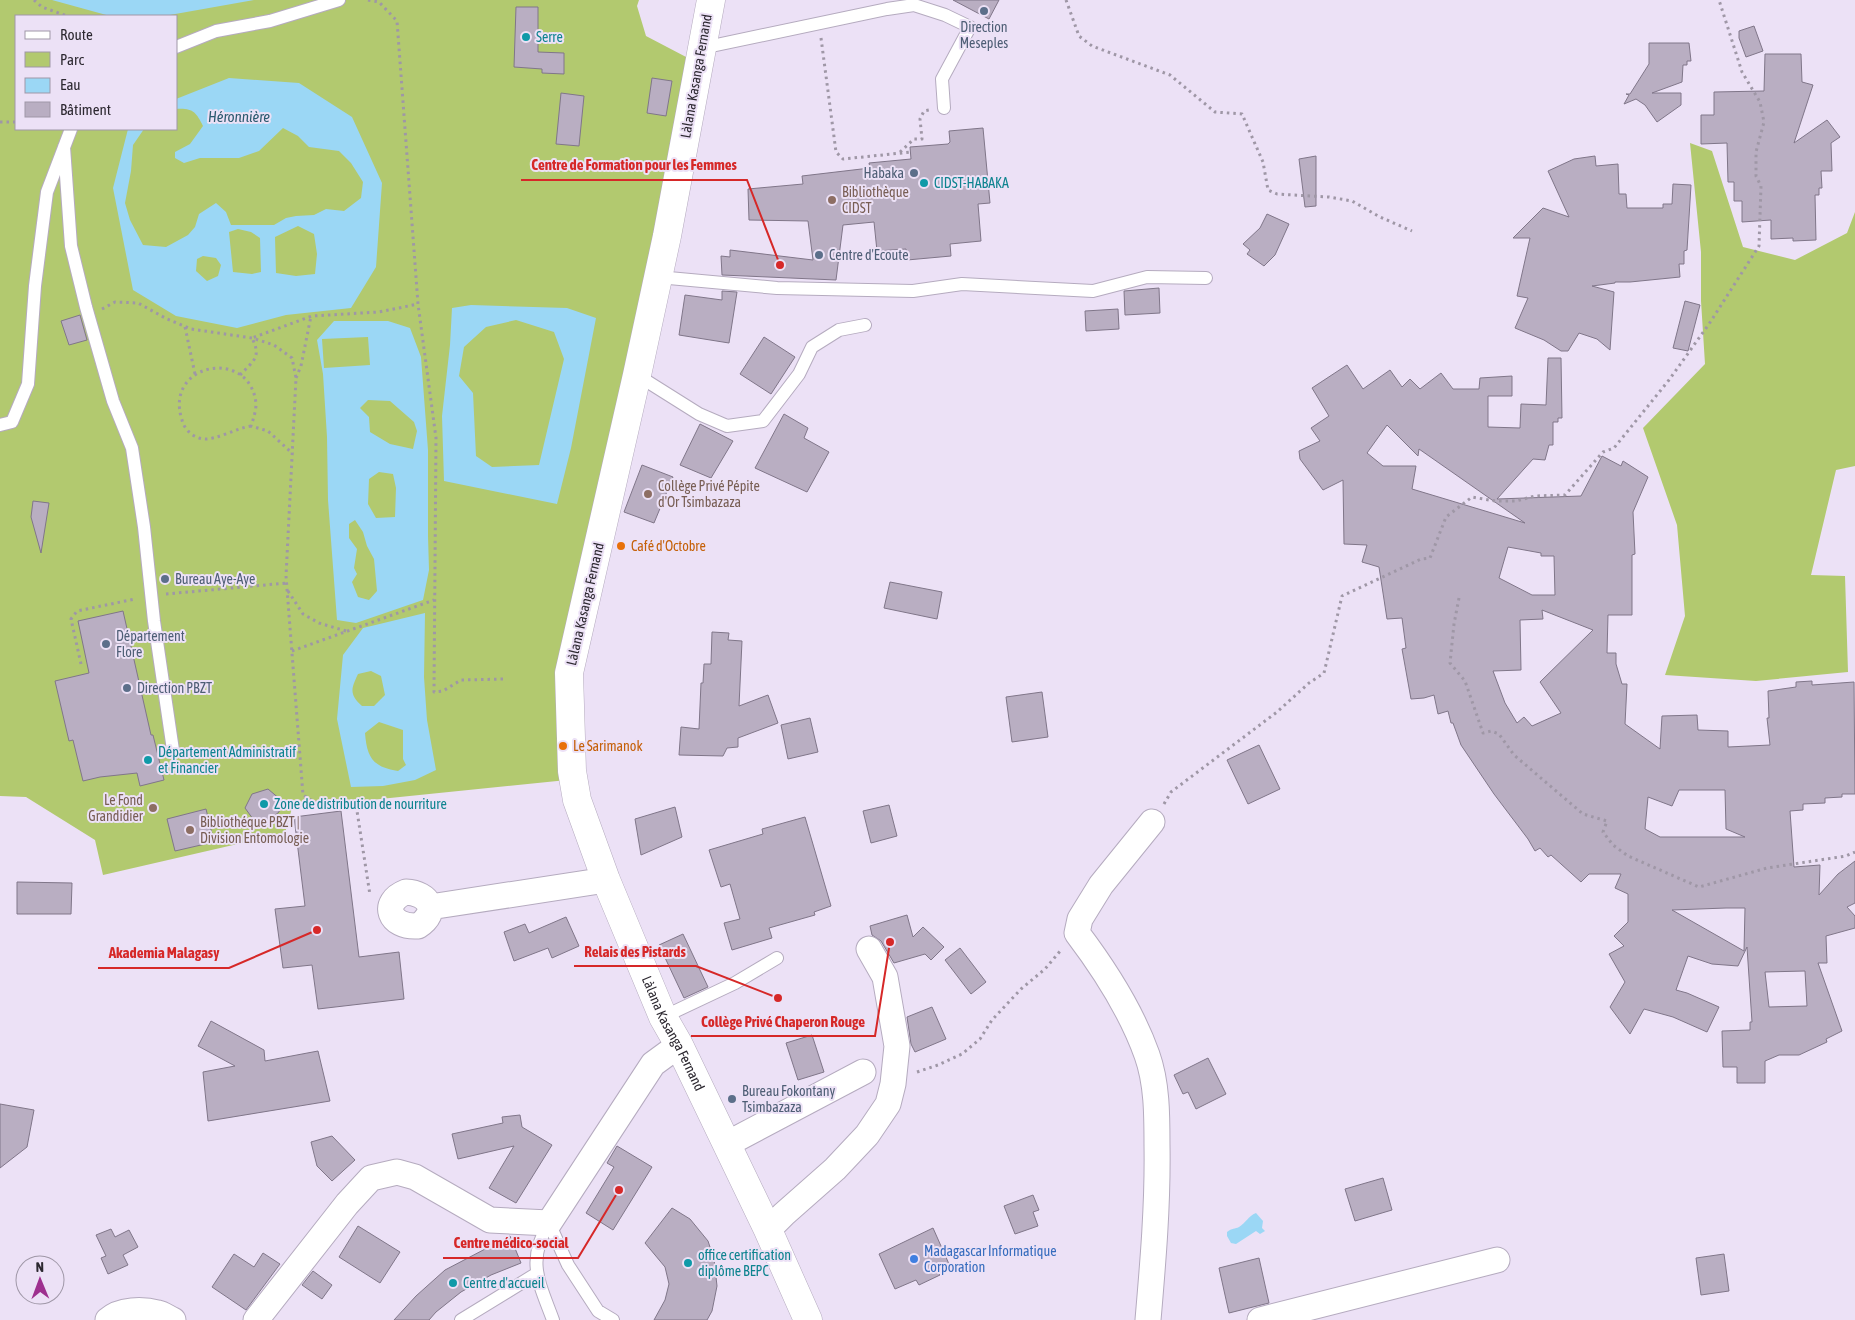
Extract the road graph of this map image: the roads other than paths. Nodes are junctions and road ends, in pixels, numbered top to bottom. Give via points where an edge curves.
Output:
1 (339, 0) edge
2 (710, 0) edge
3 (178, 46) edge
4 (702, 48) junction
5 (944, 108) road end
6 (71, 130) edge
7 (64, 147) junction
8 (658, 277) junction
9 (1206, 278) dead end
10 (865, 325) dead end
11 (637, 375) junction
12 (0, 424) edge
13 (173, 750) dead end
14 (1152, 822) road end
15 (606, 880) junction
16 (392, 913) road end
17 (869, 949) dead end
18 (777, 958) dead end
19 (663, 1017) junction
20 (678, 1045) junction
21 (864, 1072) dead end
22 (727, 1144) junction
23 (549, 1223) junction
24 (768, 1230) junction
25 (1497, 1260) dead end
26 (536, 1274) junction
27 (108, 1320) edge
28 (173, 1320) edge
29 (256, 1320) edge
30 (461, 1320) edge
31 (553, 1320) edge
32 (613, 1320) edge
33 (808, 1320) edge
34 (1148, 1320) edge
35 (1260, 1320) edge

1 - 3 lane via 270,21 216,31
2 - 4 street, Làlana Kasanga Fernand
4 - 5 lane via 914,5 970,27 942,78
4 - 8 street, Làlana Kasanga Fernand
6 - 7 lane
7 - 12 lane via 47,192 35,286 28,384 12,422
7 - 13 lane via 71,246 112,401 132,448
8 - 9 lane via 776,288 913,291 962,284 1092,291 1147,277
8 - 11 street, Làlana Kasanga Fernand
10 - 11 lane via 839,330 812,347 799,374 763,421 727,426 699,414
11 - 15 street, Làlana Kasanga Fernand via 569,673 572,771 577,800
14 - 34 street via 1101,885 1080,918 1077,933 1129,1013 1147,1056 1157,1103 1158,1184
15 - 16 street via 430,906 428,917 418,926 403,926
15 - 19 street, Làlana Kasanga Fernand
17 - 24 street via 885,977 897,1046 888,1104 867,1135 835,1169
18 - 19 lane via 735,983
19 - 20 street, Làlana Kasanga Fernand
20 - 22 street, Làlana Kasanga Fernand
20 - 23 street via 653,1064
21 - 22 street
22 - 24 street, Làlana Kasanga Fernand
23 - 26 lane via 537,1249
23 - 29 street via 490,1220 415,1177 397,1172 371,1178
23 - 32 lane via 568,1265 598,1311
24 - 33 street, Làlana Kasanga Fernand
25 - 35 street
26 - 30 lane
26 - 31 lane
27 - 28 street via 120,1312 160,1313

